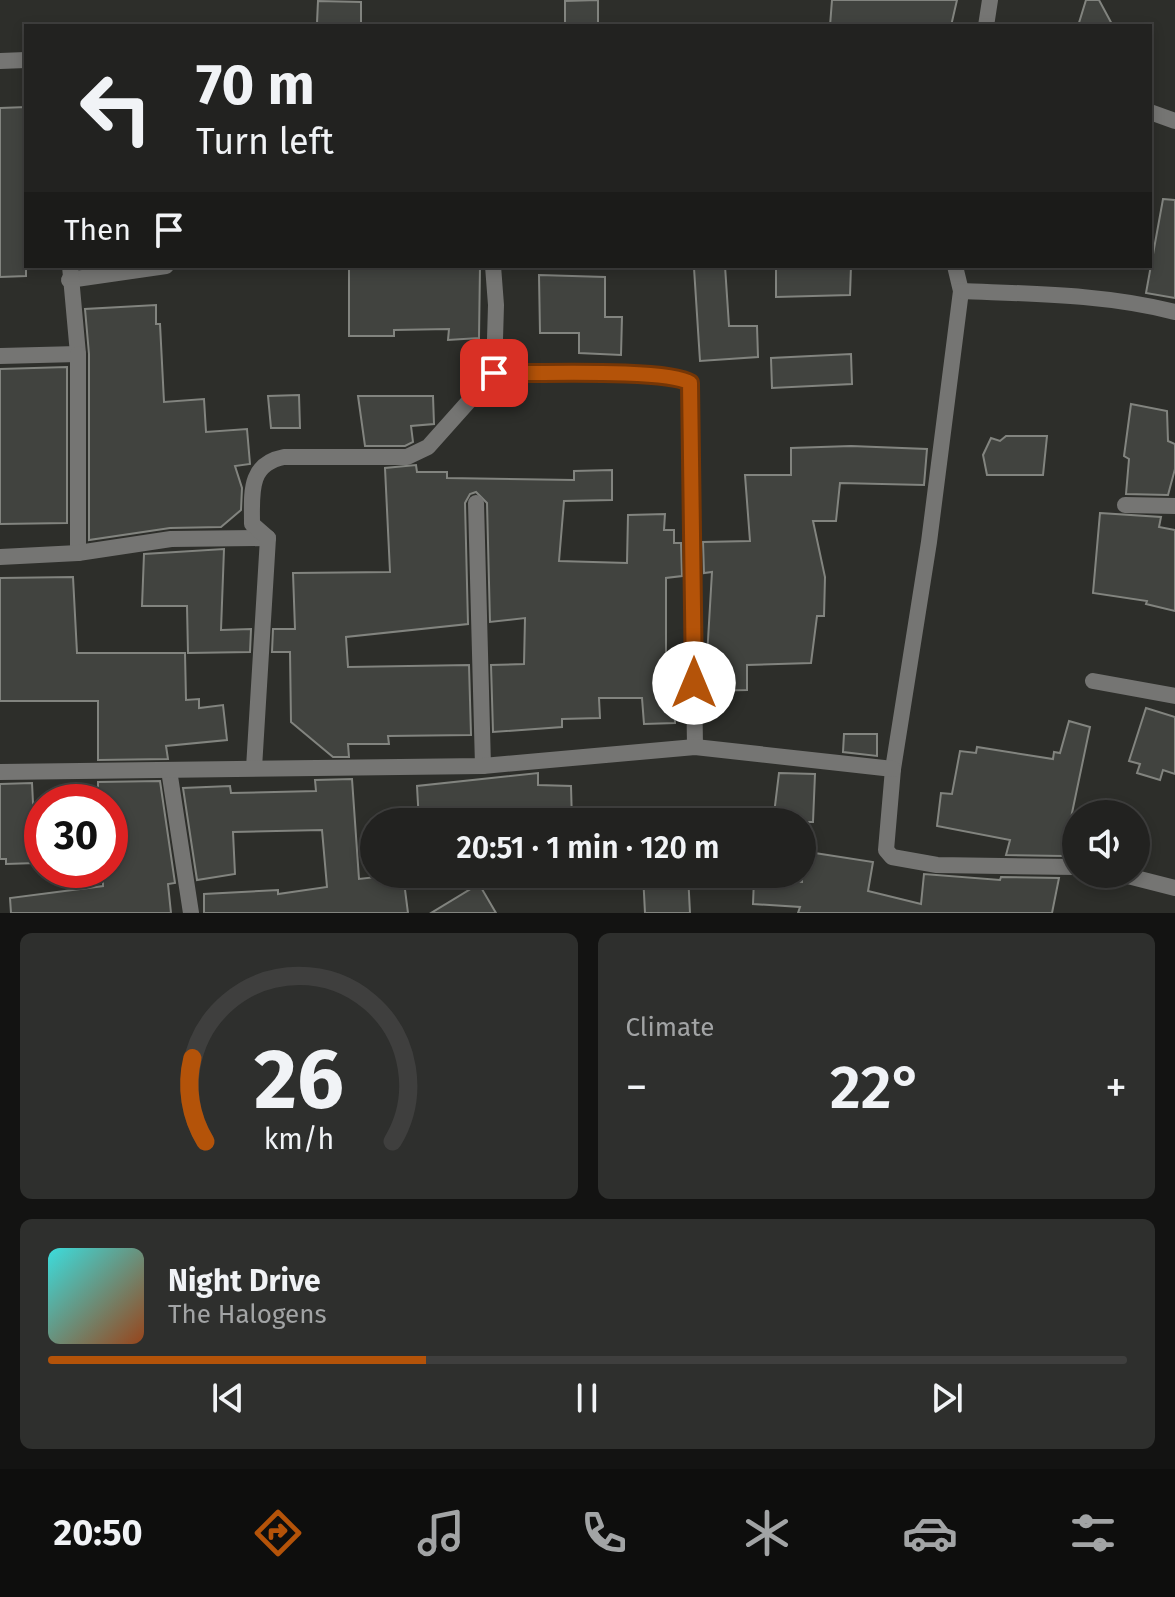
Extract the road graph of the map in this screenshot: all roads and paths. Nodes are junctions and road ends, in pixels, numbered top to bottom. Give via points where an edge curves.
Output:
1 (990, 0) edge
2 (986, 24) edge
3 (24, 60) edge
4 (0, 61) edge
5 (1152, 113) edge
6 (1175, 121) edge
7 (139, 268) edge
8 (493, 268) edge
9 (955, 268) edge
10 (70, 273) edge
11 (961, 291) junction
12 (1175, 312) edge
13 (78, 354) junction
14 (0, 356) edge
15 (494, 373) junction
16 (476, 503) dead end
17 (1125, 505) dead end
18 (1175, 506) edge
19 (268, 538) junction
20 (78, 553) junction
21 (0, 557) edge
22 (1093, 681) dead end
23 (1175, 696) edge
24 (695, 747) junction
25 (483, 766) junction
26 (254, 768) junction
27 (893, 769) junction
28 (169, 770) junction
29 (0, 772) edge
30 (1062, 867) edge
31 (1150, 882) edge
32 (1175, 888) edge
33 (191, 913) edge

1 - 2 street
3 - 4 street
5 - 6 street
7 - 10 street
8 - 15 street
9 - 11 street
10 - 13 street
11 - 12 street via 1079,296
11 - 27 street
13 - 14 street
13 - 20 street
15 - 19 street via 428,447 407,457 268,460 252,487 252,524
15 - 24 street via 652,376 690,383
16 - 25 street
17 - 18 street
19 - 20 street via 171,539
19 - 26 street
20 - 21 street
22 - 23 street
24 - 25 street
24 - 27 street
25 - 26 street
26 - 28 street
27 - 30 street via 886,839 892,857 937,865
28 - 29 street
28 - 33 street
31 - 32 street

